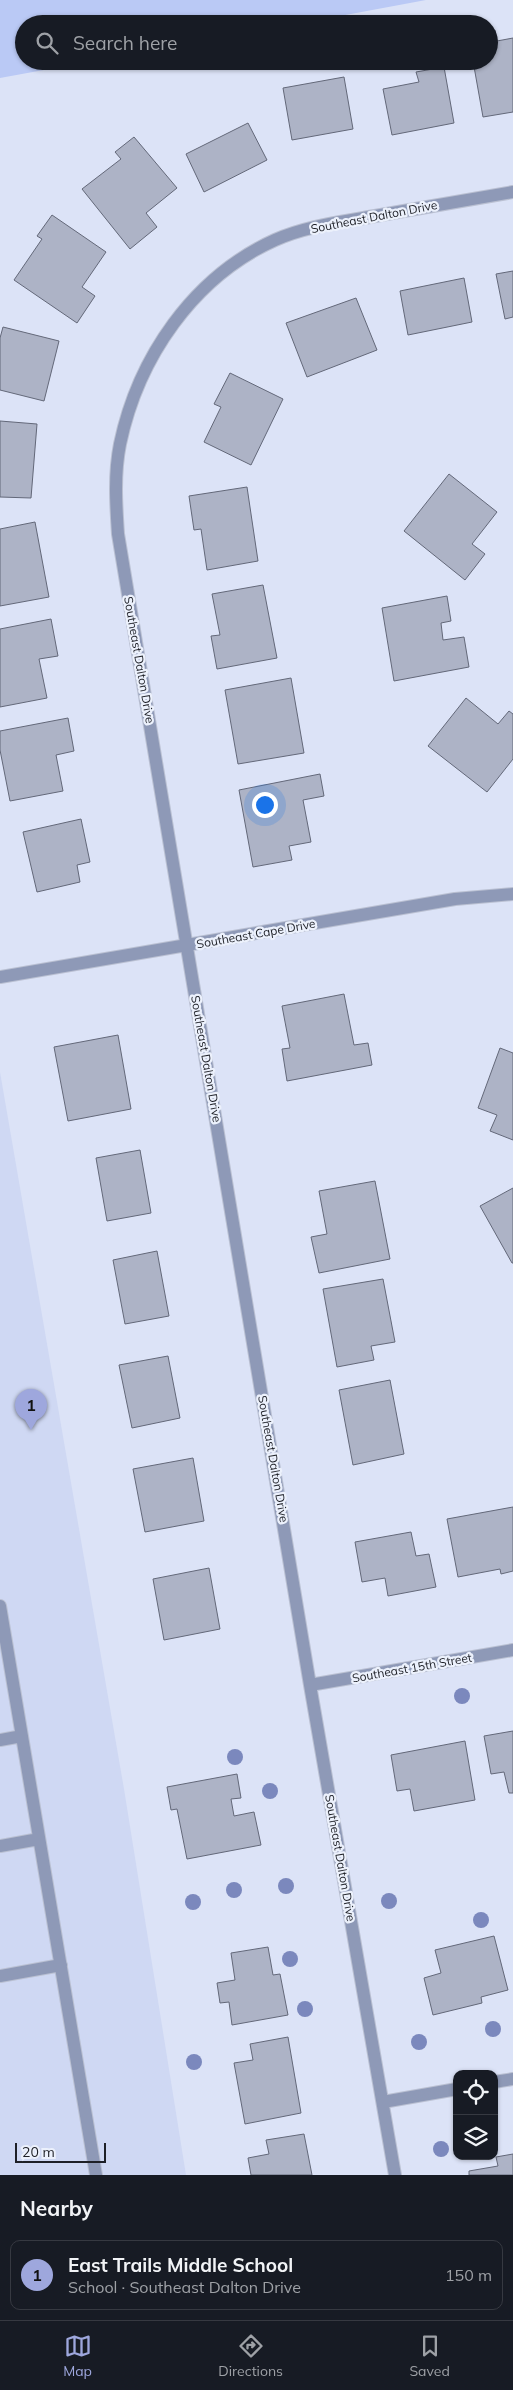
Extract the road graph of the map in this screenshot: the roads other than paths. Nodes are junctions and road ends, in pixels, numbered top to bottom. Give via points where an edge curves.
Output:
1 (513, 192) edge
2 (513, 894) edge
3 (187, 946) junction
4 (0, 977) edge
5 (0, 1606) edge
6 (513, 1650) edge
7 (310, 1686) junction
8 (22, 1736) junction
9 (0, 1740) edge
10 (39, 1839) junction
11 (0, 1846) edge
12 (61, 1965) junction
13 (0, 1976) edge
14 (513, 2079) edge
15 (498, 2081) edge
16 (453, 2090) edge
17 (383, 2102) junction
18 (96, 2175) edge
19 (395, 2175) edge

1 - 3 street, Southeast Dalton Drive via 316,227 276,240 238,262 203,289 149,360 131,402 120,445 116,506
2 - 3 street, Southeast Cape Drive via 455,899
3 - 4 street, Southeast Cape Drive
3 - 7 street, Southeast Dalton Drive
5 - 8 street
6 - 7 street, Southeast 15th Street
7 - 17 street, Southeast Dalton Drive
8 - 9 street
8 - 10 street
10 - 11 street
10 - 12 street
12 - 13 street
12 - 18 street
14 - 15 street
16 - 17 street
17 - 19 street, Southeast Dalton Drive

